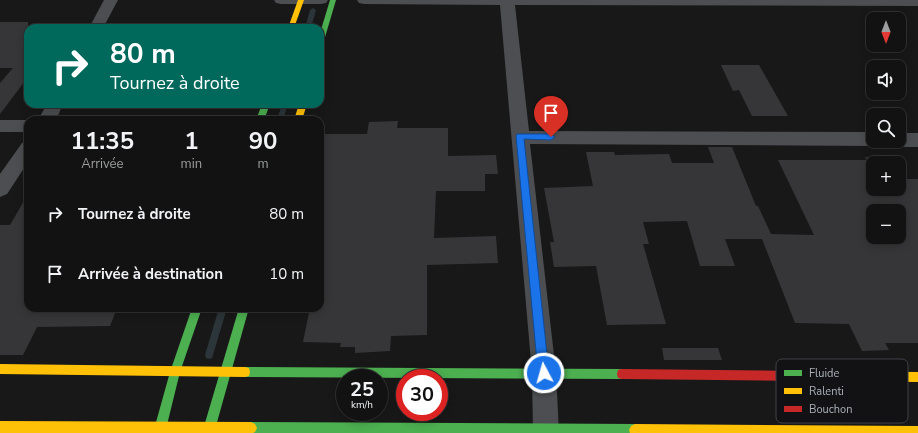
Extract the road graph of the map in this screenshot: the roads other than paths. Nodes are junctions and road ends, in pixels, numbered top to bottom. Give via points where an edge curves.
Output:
1 (111, 0) edge
2 (281, 0) edge
3 (300, 0) edge
4 (321, 0) edge
5 (333, 0) edge
6 (364, 0) edge
7 (507, 0) edge
8 (764, 0) edge
9 (918, 2) edge
10 (98, 24) edge
11 (292, 24) edge
12 (324, 30) edge
13 (0, 126) edge
14 (24, 126) edge
15 (520, 136) junction
16 (866, 139) edge
17 (906, 140) edge
18 (918, 140) edge
19 (24, 154) edge
20 (0, 189) edge
21 (196, 312) edge
22 (243, 312) edge
23 (0, 369) edge
24 (175, 372) junction
25 (225, 372) junction
26 (544, 373) junction
27 (776, 375) edge
28 (908, 377) edge
29 (918, 377) edge
30 (0, 427) edge
31 (159, 431) edge
32 (209, 431) edge
33 (546, 431) edge
34 (918, 432) edge

1 - 10 street
2 - 3 street
3 - 4 street
3 - 11 street
5 - 12 street
6 - 7 street
7 - 8 street
7 - 15 street
8 - 9 street
13 - 14 street
15 - 16 street
15 - 26 street
17 - 18 street
19 - 20 street
21 - 24 street
22 - 25 street
23 - 24 street
24 - 25 street
24 - 31 street
25 - 26 street
25 - 32 street
26 - 27 street
26 - 33 street
28 - 29 street
30 - 31 street
31 - 32 street
32 - 33 street
33 - 34 street

